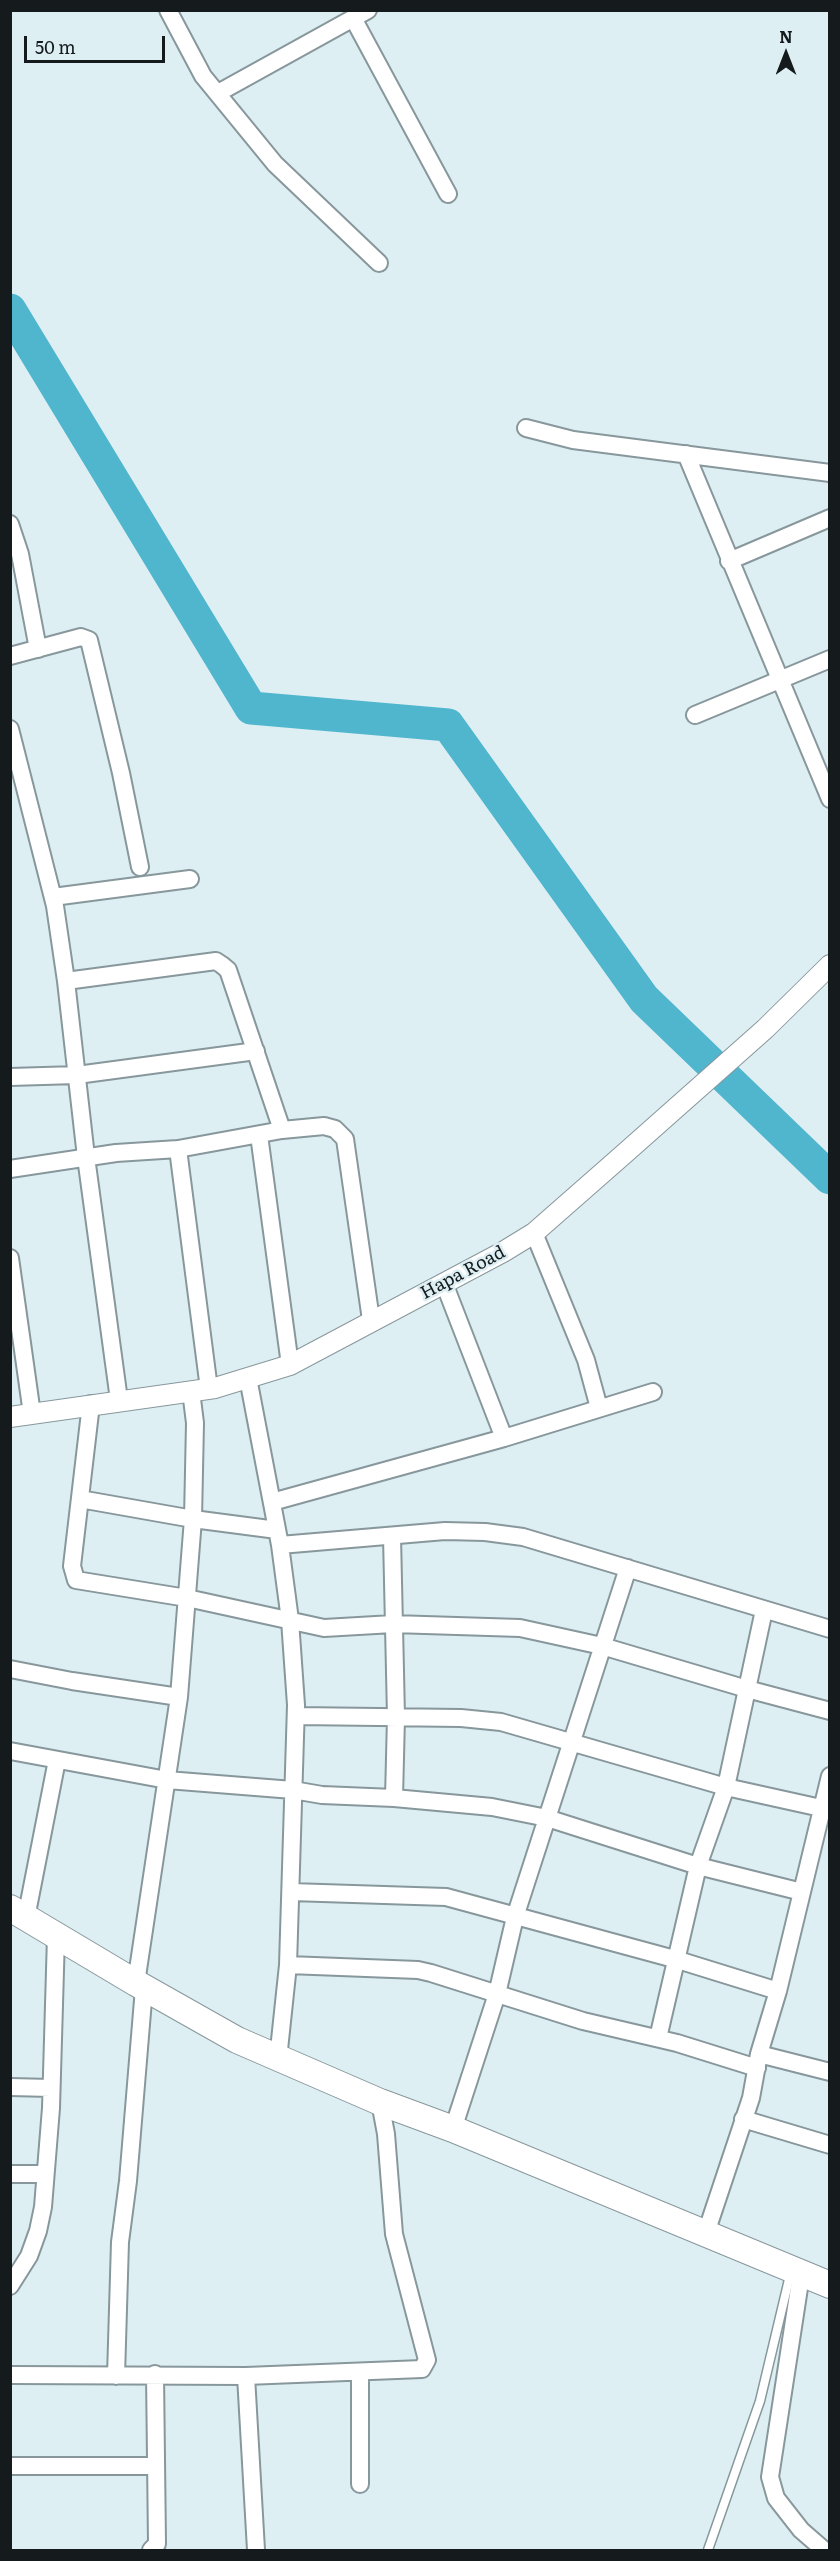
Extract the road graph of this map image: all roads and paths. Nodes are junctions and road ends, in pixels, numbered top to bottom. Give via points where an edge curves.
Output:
1 (168, 10) edge
2 (360, 14) edge
3 (218, 93) junction
4 (448, 194) dead end
5 (379, 263) dead end
6 (526, 428) dead end
7 (686, 454) junction
8 (830, 473) edge
9 (830, 518) edge
10 (10, 524) edge
11 (729, 561) junction
12 (38, 649) junction
13 (10, 656) edge
14 (830, 659) edge
15 (779, 679) junction
16 (695, 715) dead end
17 (10, 729) edge
18 (10, 791) edge
19 (828, 793) edge
20 (28, 795) junction
21 (140, 867) dead end
22 (190, 879) dead end
23 (53, 897) junction
24 (830, 965) edge
25 (66, 981) junction
26 (256, 1051) junction
27 (77, 1075) junction
28 (10, 1077) edge
29 (282, 1130) junction
30 (259, 1135) junction
31 (178, 1149) junction
32 (86, 1157) junction
33 (10, 1169) edge
34 (534, 1233) junction
35 (10, 1258) edge
36 (444, 1283) junction
37 (371, 1320) junction
38 (290, 1365) junction
39 (248, 1378) junction
40 (200, 1390) junction
41 (652, 1392) dead end
42 (119, 1400) junction
43 (91, 1404) junction
44 (599, 1408) junction
45 (32, 1414) junction
46 (10, 1417) edge
47 (504, 1438) junction
48 (80, 1499) junction
49 (272, 1502) junction
50 (194, 1519) junction
51 (392, 1536) junction
52 (278, 1538) junction
53 (628, 1568) junction
54 (187, 1598) junction
55 (764, 1610) junction
56 (290, 1620) junction
57 (393, 1624) junction
58 (830, 1629) edge
59 (602, 1646) junction
60 (10, 1669) edge
61 (747, 1689) junction
62 (179, 1697) junction
63 (830, 1711) edge
64 (296, 1716) junction
65 (396, 1717) junction
66 (572, 1742) junction
67 (10, 1751) edge
68 (57, 1760) junction
69 (830, 1776) edge
70 (167, 1780) junction
71 (726, 1787) junction
72 (293, 1790) junction
73 (394, 1798) junction
74 (825, 1809) edge
75 (547, 1818) junction
76 (698, 1866) junction
77 (291, 1892) junction
78 (802, 1892) junction
79 (18, 1913) edge
80 (515, 1917) junction
81 (56, 1936) junction
82 (678, 1960) junction
83 (288, 1965) junction
84 (140, 1985) junction
85 (778, 1991) junction
86 (497, 1994) junction
87 (658, 2038) junction
88 (279, 2059) junction
89 (758, 2061) junction
90 (830, 2072) edge
91 (10, 2087) edge
92 (51, 2088) junction
93 (380, 2102) junction
94 (743, 2119) junction
95 (453, 2129) junction
96 (830, 2145) edge
97 (10, 2174) edge
98 (45, 2174) junction
99 (706, 2233) junction
100 (796, 2273) junction
101 (830, 2285) edge
102 (10, 2286) edge
103 (360, 2373) junction
104 (155, 2374) junction
105 (10, 2375) edge
106 (116, 2376) junction
107 (246, 2376) junction
108 (10, 2466) edge
109 (156, 2466) junction
110 (360, 2484) dead end
111 (151, 2550) edge
112 (256, 2550) edge
113 (708, 2550) edge
114 (824, 2550) edge

1 - 3 street via 203,76
2 - 3 street
2 - 4 street
3 - 5 street via 275,164
6 - 7 street via 573,440
7 - 8 street
7 - 11 street
9 - 11 street
10 - 12 street via 20,554
11 - 15 street
12 - 13 street
12 - 21 street via 81,637 90,642
14 - 15 street
15 - 16 street
15 - 19 street
17 - 20 street
18 - 20 street
20 - 23 street
22 - 23 street
23 - 25 street
24 - 34 street, Hapa Road via 765,1029
25 - 26 street via 216,961 228,970
25 - 27 street
26 - 27 street
26 - 29 street
27 - 28 street
27 - 32 street
29 - 30 street
29 - 37 street via 324,1126 335,1129 345,1139
30 - 31 street
30 - 38 street
31 - 32 street
31 - 40 street
32 - 33 street
32 - 42 street
34 - 36 street, Hapa Road
34 - 44 street via 586,1360
35 - 45 street
36 - 37 street, Hapa Road
36 - 47 street
37 - 38 street, Hapa Road
38 - 39 street, Hapa Road
39 - 40 street, Hapa Road
39 - 49 street
40 - 42 street, Hapa Road
40 - 50 street via 195,1423
41 - 44 street
42 - 43 street, Hapa Road
43 - 45 street, Hapa Road
43 - 48 street
44 - 47 street
45 - 46 street, Hapa Road
47 - 49 street
48 - 50 street
48 - 54 street via 71,1570 76,1580
49 - 52 street
50 - 52 street
50 - 54 street
51 - 52 street
51 - 53 street via 445,1531 523,1537
51 - 57 street
52 - 56 street
53 - 55 street
53 - 59 street
54 - 56 street
54 - 62 street
55 - 58 street
55 - 61 street
56 - 57 street via 324,1628
56 - 64 street
57 - 59 street via 520,1628
57 - 65 street
59 - 61 street
59 - 66 street
60 - 62 street
61 - 63 street
61 - 71 street
62 - 70 street
64 - 65 street
64 - 72 street
65 - 66 street via 501,1722
65 - 73 street
66 - 71 street
66 - 75 street
67 - 68 street
68 - 70 street
68 - 79 street
69 - 74 street
70 - 72 street
70 - 84 street
71 - 74 street
71 - 76 street
72 - 73 street
72 - 77 street
73 - 75 street via 492,1807
74 - 78 street
75 - 76 street
75 - 80 street
76 - 78 street
76 - 82 street
77 - 80 street via 446,1897
77 - 83 street
78 - 85 street
79 - 81 main road
80 - 82 street
80 - 86 street
81 - 84 main road
81 - 92 street
82 - 85 street
82 - 87 street
83 - 86 street via 418,1970
83 - 88 street
84 - 88 main road
84 - 106 street via 128,2181 120,2242
85 - 89 street
86 - 87 street via 583,2021
86 - 95 street
87 - 89 street
88 - 93 main road
89 - 90 street
89 - 94 street
91 - 92 street
92 - 98 street
93 - 95 main road
93 - 103 street via 394,2234 427,2360 419,2371
94 - 96 street
94 - 99 street
95 - 99 main road
97 - 98 street
98 - 102 street via 38,2231 29,2256
99 - 100 main road
100 - 101 main road
100 - 113 lane via 760,2401
100 - 114 street via 770,2477 776,2498 801,2530
103 - 107 street
103 - 110 street
104 - 106 street
104 - 107 street
104 - 109 street
105 - 106 street
107 - 112 street
108 - 109 street
109 - 111 street via 157,2544

